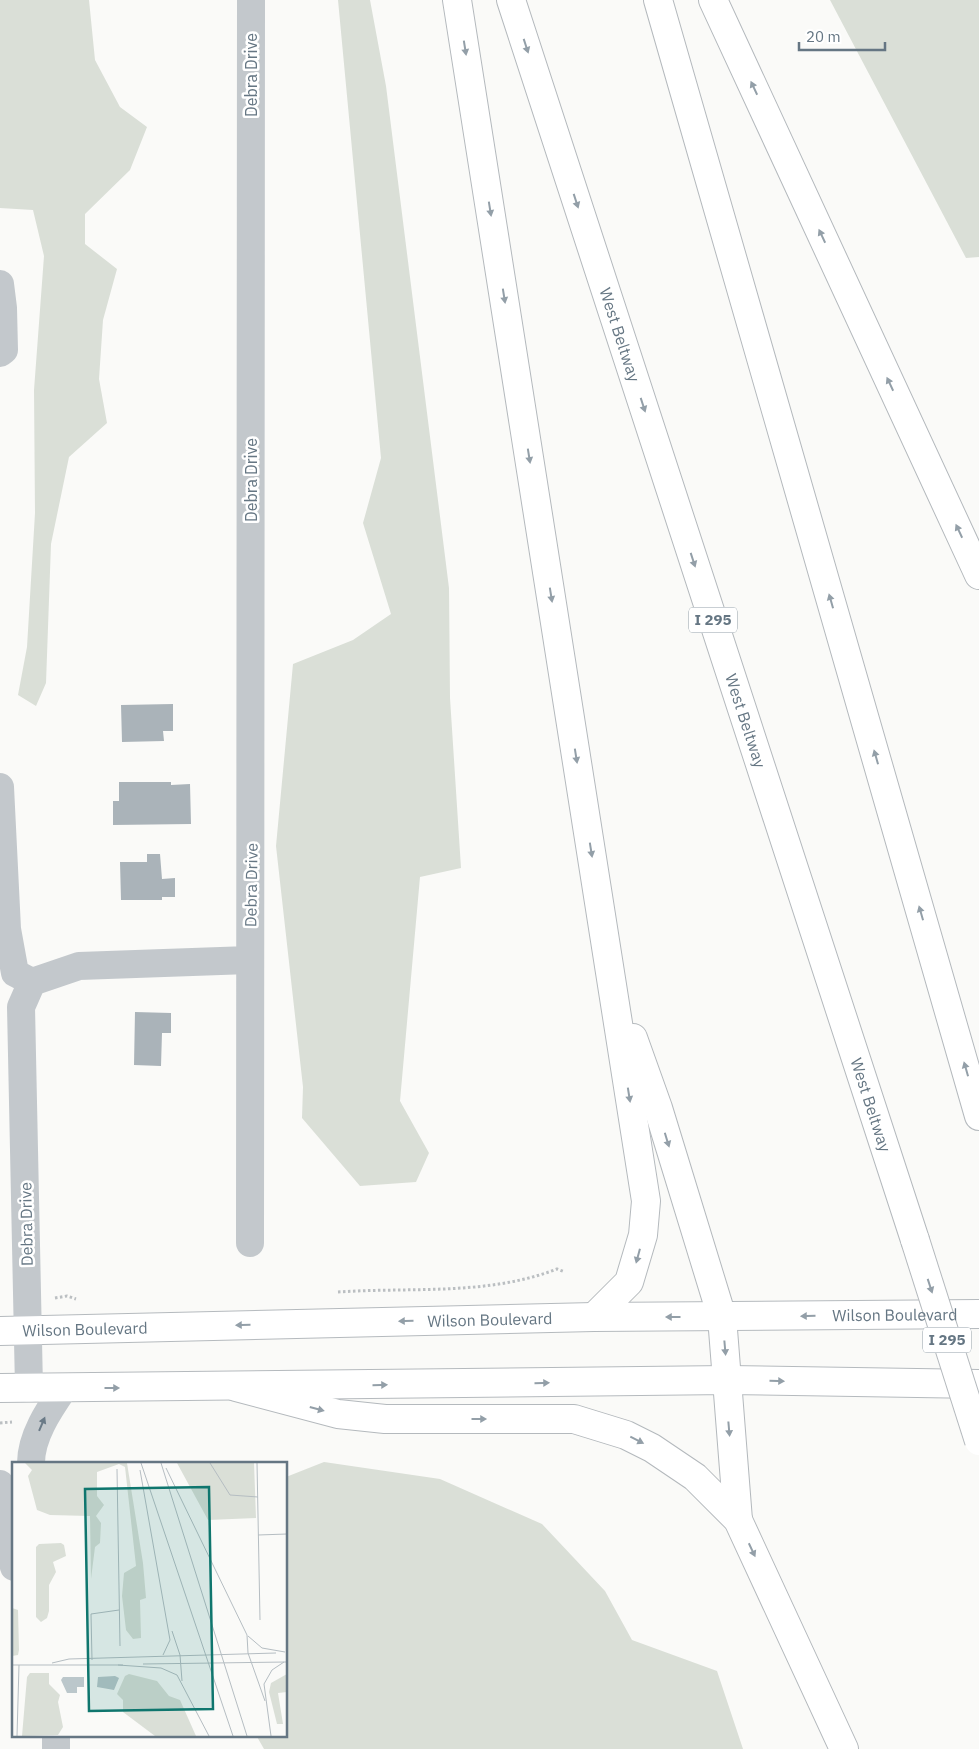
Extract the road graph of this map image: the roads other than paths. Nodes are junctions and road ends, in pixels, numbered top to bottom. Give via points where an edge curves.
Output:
1 (251, 0) edge
2 (458, 0) edge
3 (511, 0) edge
4 (658, 0) edge
5 (713, 0) edge
6 (0, 284) edge
7 (0, 353) edge
8 (979, 575) edge
9 (0, 787) edge
10 (250, 960) junction
11 (16, 977) edge
12 (612, 978) junction
13 (979, 1116) edge
14 (250, 1243) dead end
15 (979, 1314) edge
16 (594, 1317) junction
17 (722, 1317) junction
18 (28, 1330) junction
19 (0, 1331) edge
20 (728, 1380) junction
21 (979, 1384) edge
22 (236, 1387) junction
23 (0, 1388) edge
24 (29, 1388) junction
25 (64, 1388) junction
26 (979, 1440) edge
27 (31, 1462) edge
28 (0, 1484) edge
29 (738, 1520) junction
30 (12, 1560) edge
31 (56, 1736) edge
32 (56, 1749) edge
33 (844, 1749) edge

1 - 10 street, Debra Drive
2 -> 12 main road
3 -> 26 main road, West Beltway / I 295, bridge
13 -> 4 main road
8 -> 5 main road
6 - 7 street via 4,350
9 - 11 street via 7,929
10 - 11 street via 79,966
10 - 14 street, Debra Drive
11 - 18 street, Debra Drive via 21,1007
12 -> 16 main road via 646,1201 643,1235 629,1282
12 -> 17 main road via 658,1108
15 -> 17 main road, Wilson Boulevard
17 -> 16 main road, Wilson Boulevard
16 -> 18 main road, Wilson Boulevard
17 -> 20 main road
18 - 19 main road, Wilson Boulevard
18 - 24 street, Debra Drive
20 -> 21 main road
22 -> 20 main road
20 -> 29 main road
25 -> 22 main road
22 -> 29 main road via 338,1414 385,1418 574,1419 626,1435 652,1448 695,1477
23 - 24 main road
24 - 25 main road
27 -> 25 street via 31,1451 45,1417
28 - 30 street via 4,1534
29 -> 33 main road
31 - 32 street

